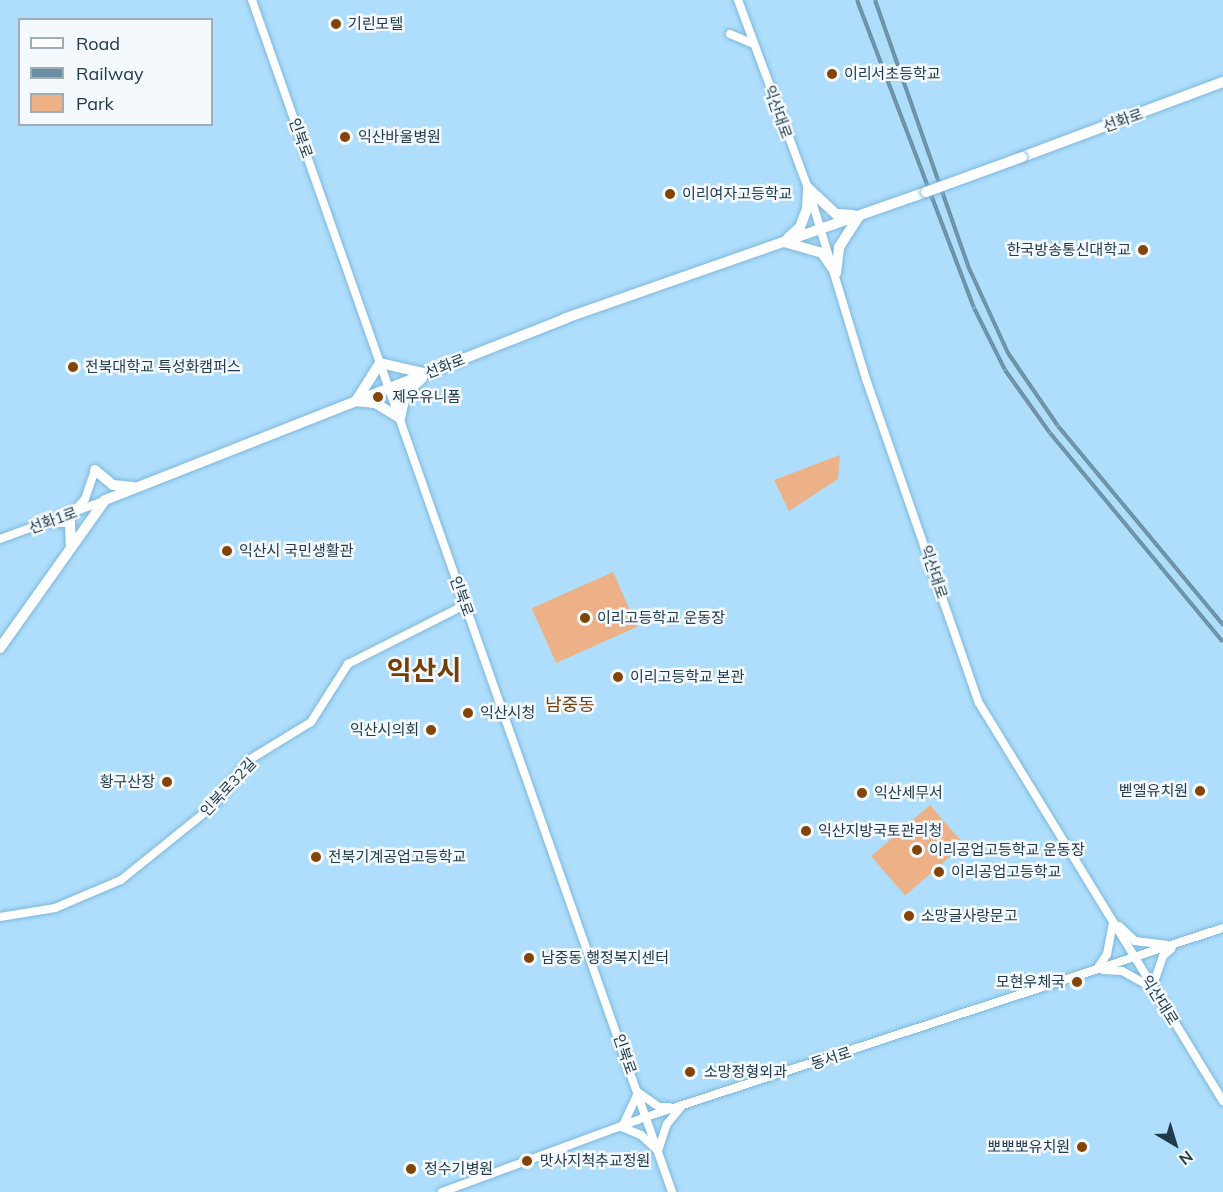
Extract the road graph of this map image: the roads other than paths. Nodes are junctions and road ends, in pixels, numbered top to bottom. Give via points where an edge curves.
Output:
1 (252, 0) edge
2 (738, 0) edge
3 (730, 34) dead end
4 (754, 44) junction
5 (1223, 82) edge
6 (808, 188) junction
7 (859, 215) junction
8 (820, 228) junction
9 (784, 242) junction
10 (836, 273) junction
11 (380, 363) junction
12 (426, 373) junction
13 (389, 388) junction
14 (356, 401) junction
15 (400, 418) junction
16 (95, 470) joint
17 (140, 486) junction
18 (105, 501) junction
19 (73, 513) junction
20 (48, 522) junction
21 (0, 539) edge
22 (71, 548) junction
23 (465, 605) junction
24 (0, 648) edge
25 (0, 917) edge
26 (1113, 922) junction
27 (1223, 928) edge
28 (1175, 945) junction
29 (1134, 958) junction
30 (1096, 969) junction
31 (1152, 988) junction
32 (639, 1093) junction
33 (1223, 1101) edge
34 (681, 1107) junction
35 (646, 1117) junction
36 (622, 1127) junction
37 (658, 1151) junction
38 (441, 1192) edge
39 (672, 1192) edge

1 - 11 street, 인북로
2 - 4 street, 익산대로
3 - 4 street
4 - 6 street, 익산대로
5 - 7 main road, 선화로, bridge
6 - 7 main road via 836,214
6 - 8 street, 익산대로
6 - 9 main road via 807,209 800,227
7 - 8 main road, 선화로
7 - 10 main road via 839,247
8 - 9 main road, 선화로
8 - 10 street, 익산대로
9 - 10 main road via 822,253
9 - 12 main road, 선화로
10 - 26 street, 익산대로 via 866,379 979,703
11 - 12 main road
11 - 13 street, 인북로
11 - 14 main road via 367,390
12 - 13 main road, 선화로
12 - 15 main road via 406,393
13 - 14 main road, 선화로
13 - 15 street, 인북로
14 - 15 main road via 384,406
14 - 17 main road, 선화로
15 - 23 street, 인북로
16 - 17 main road via 113,485
16 - 19 street via 85,499
17 - 18 main road, 선화로
18 - 19 street, 선화1로
18 - 22 main road
19 - 20 street, 선화1로
20 - 21 street, 선화1로
20 - 22 main road via 70,522
22 - 24 main road
23 - 25 street, 인북로32길 via 348,664 311,722 249,760 214,805 121,880 55,908
23 - 32 street, 인북로
26 - 28 street via 1135,941
26 - 29 street, 익산대로
26 - 30 street via 1107,954
27 - 28 street, 동서로
28 - 29 street, 동서로
28 - 31 street via 1163,956
29 - 30 street, 동서로
29 - 31 street, 익산대로
30 - 31 street via 1122,970
30 - 34 street, 동서로
31 - 33 street, 익산대로
32 - 34 street via 659,1107
32 - 35 street, 인북로
32 - 36 street
34 - 35 street, 동서로
34 - 37 street via 663,1132
35 - 36 street, 동서로
35 - 37 street, 인북로
36 - 37 street via 641,1135
36 - 38 street, 동서로
37 - 39 street, 인북로

